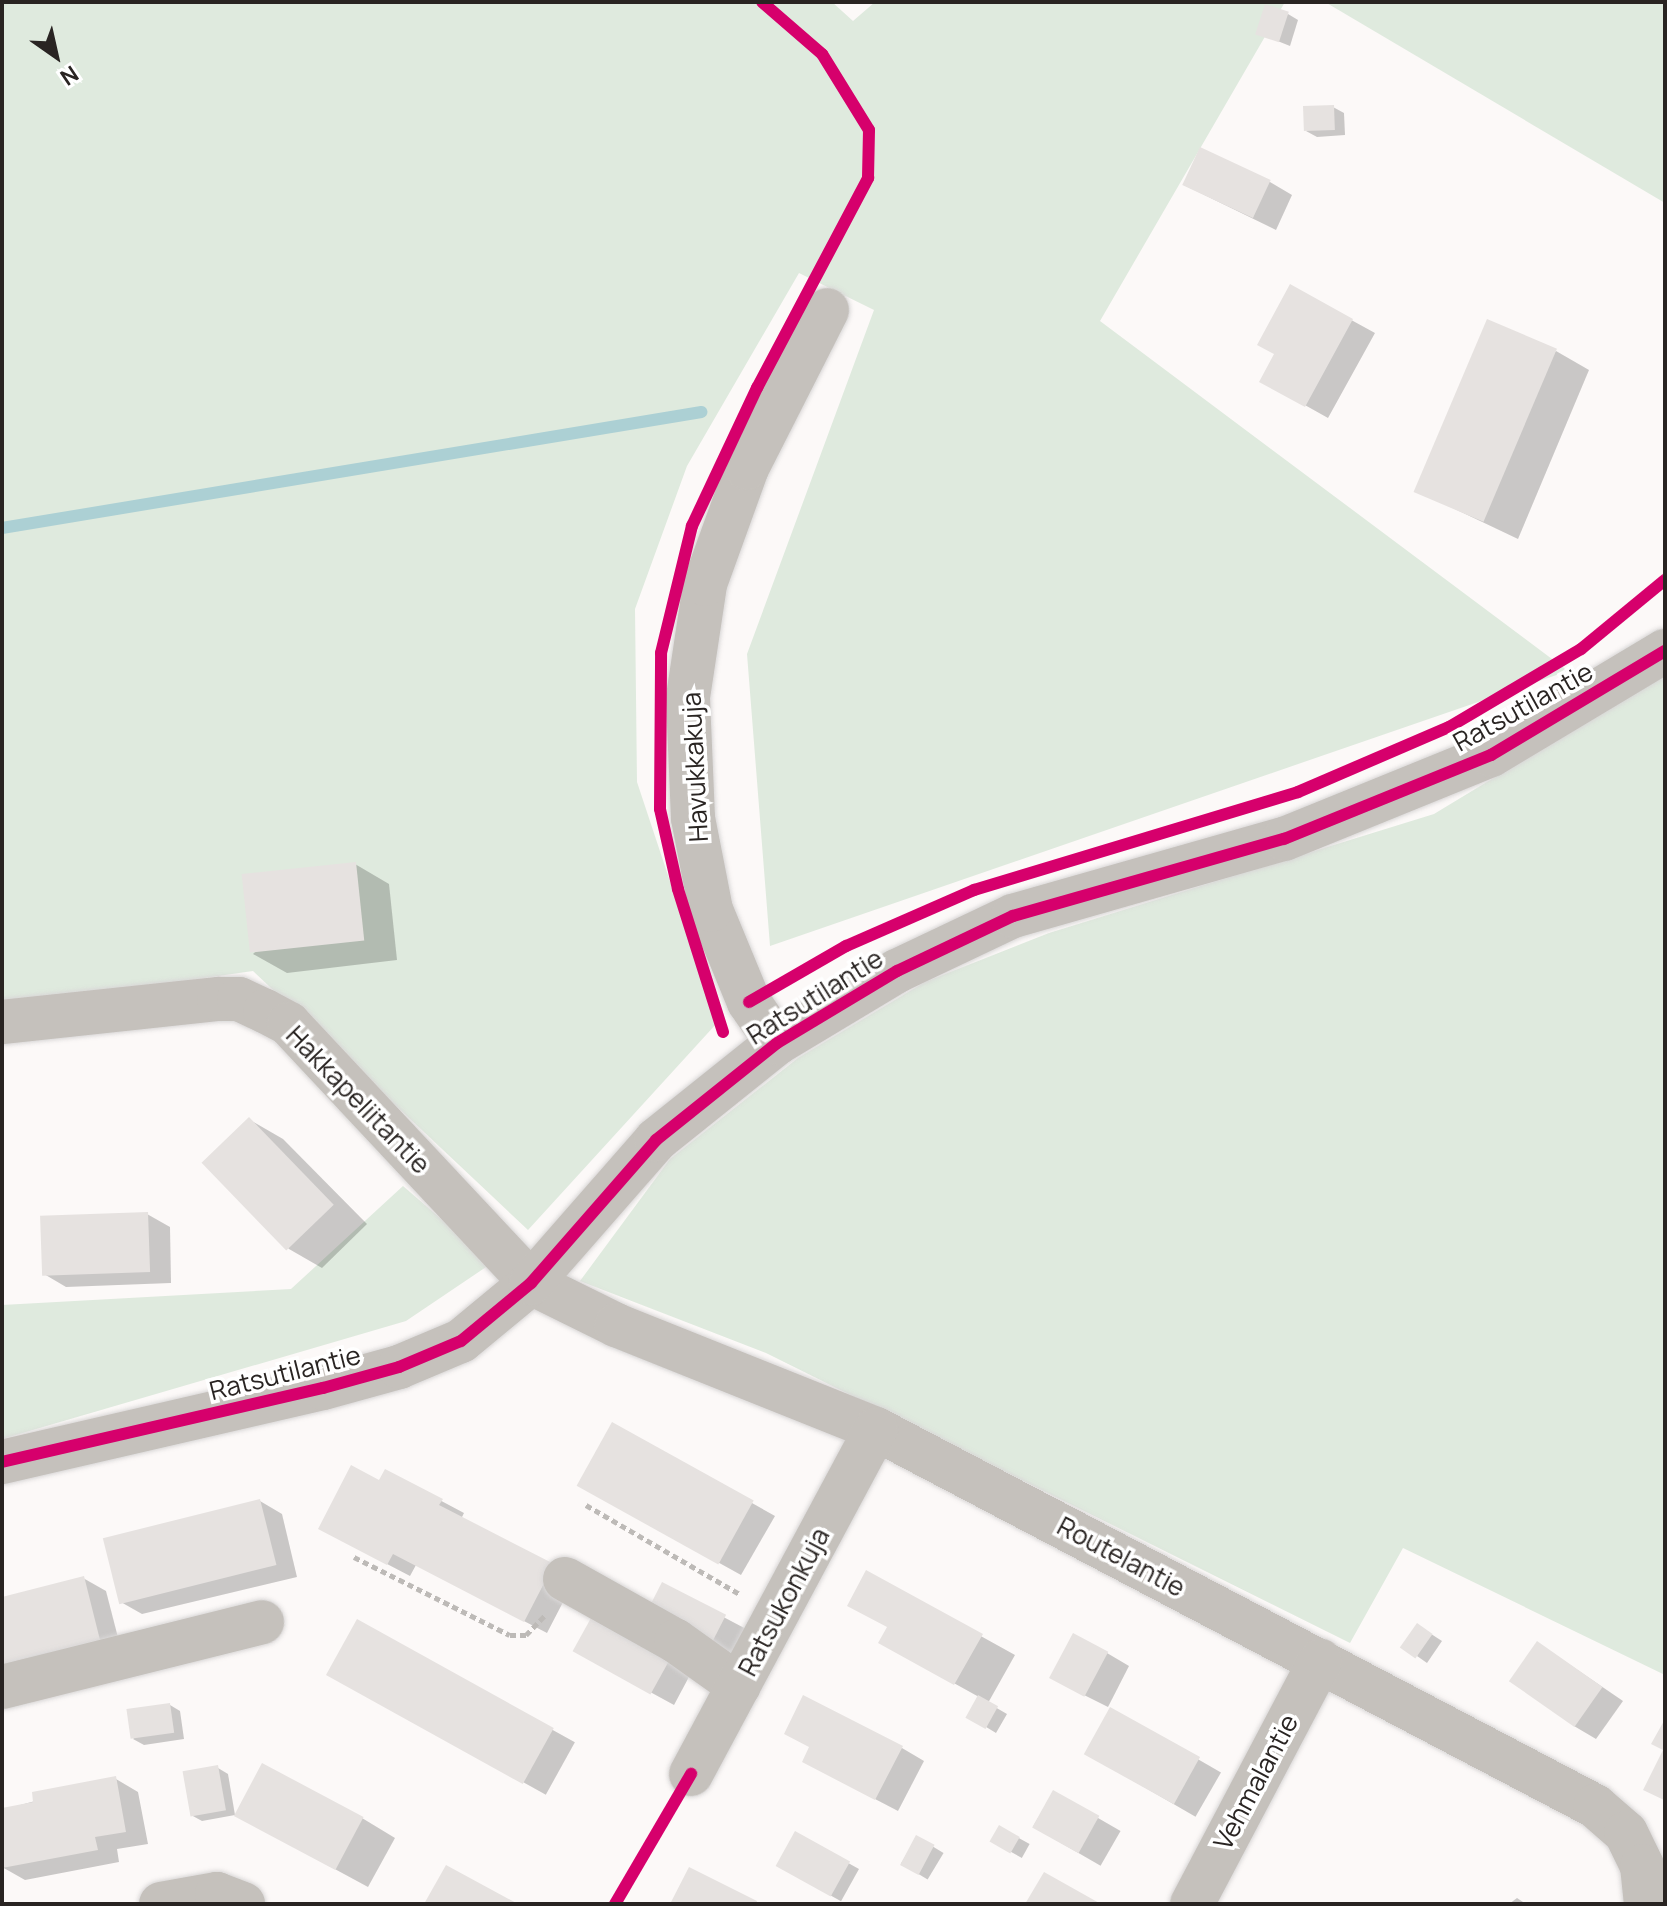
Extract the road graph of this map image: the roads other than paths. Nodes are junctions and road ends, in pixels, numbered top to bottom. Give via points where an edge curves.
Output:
1 (827, 310) dead end
2 (1665, 651) edge
3 (2, 1022) edge
4 (777, 1043) junction
5 (531, 1283) junction
6 (876, 1429) junction
7 (2, 1462) edge
8 (565, 1579) road end
9 (262, 1622) dead end
10 (1320, 1661) junction
11 (739, 1686) junction
12 (2, 1687) edge
13 (691, 1774) dead end
14 (161, 1904) edge
15 (243, 1904) edge
16 (1192, 1904) edge
17 (1646, 1904) edge

1 - 4 street, Havukkakuja via 747,468 715,555 705,584 688,697 693,818 711,910 749,1002
2 - 4 street, Ratsutilantie via 1491,755 1284,839 1013,916 897,971
3 - 5 street, Hakkapeliitantie via 219,999 239,999 265,1011 289,1024
4 - 5 street, Ratsutilantie via 656,1140
5 - 6 street, Routelantie via 616,1325
5 - 7 street, Ratsutilantie via 461,1341 399,1367
6 - 10 street, Routelantie
6 - 11 street, Ratsukonkuja
8 - 11 street via 676,1641
9 - 12 street
10 - 16 street, Vehmalantie
10 - 17 street, Routelantie via 1595,1806 1626,1833 1642,1866
11 - 13 street, Ratsukonkuja
14 - 15 street via 217,1894

